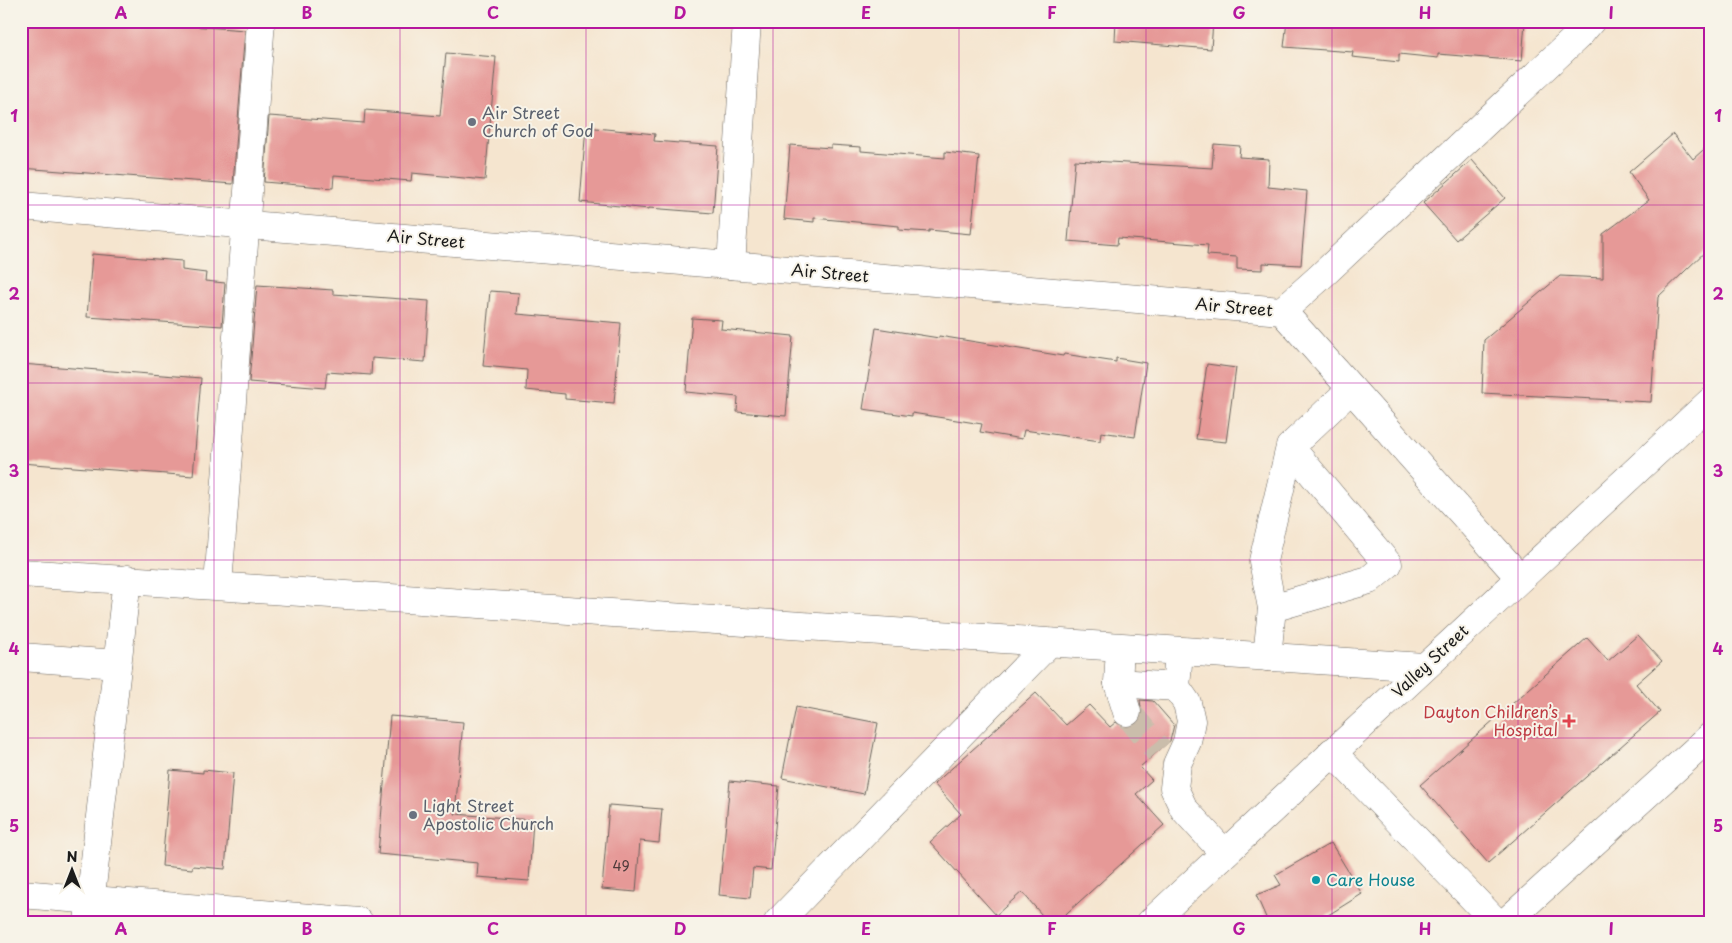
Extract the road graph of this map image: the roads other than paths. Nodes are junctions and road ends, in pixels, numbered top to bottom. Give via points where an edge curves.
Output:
1 (260, 21) edge
2 (747, 21) edge
3 (1592, 21) edge
4 (21, 206) edge
5 (245, 224) junction
6 (731, 265) junction
7 (1282, 310) junction
8 (1351, 389) junction
9 (1711, 401) edge
10 (1290, 447) junction
11 (21, 573) edge
12 (1520, 578) junction
13 (127, 579) junction
14 (218, 585) junction
15 (1272, 608) junction
16 (1049, 643) junction
17 (1120, 648) junction
18 (1179, 652) junction
19 (21, 657) edge
20 (1267, 657) junction
21 (117, 664) junction
22 (1424, 667) junction
23 (1118, 683) junction
24 (1176, 687) junction
25 (1127, 712) tunnel mouth
26 (1711, 736) edge
27 (1159, 751) tunnel mouth
28 (1332, 752) junction
29 (1174, 788) junction
30 (1224, 853) junction
31 (21, 894) edge
32 (89, 910) edge
33 (359, 922) edge
34 (778, 922) edge
35 (1151, 922) edge
36 (1496, 922) edge
37 (1506, 922) edge

1 - 5 street
2 - 6 street
3 - 7 street
4 - 5 street, Air Street
5 - 6 street, Air Street
5 - 14 street
6 - 7 street, Air Street
7 - 8 street, Air Street
8 - 10 street
8 - 12 street, Air Street
9 - 12 street, Valley Street
10 - 15 street via 1263,561
10 - 15 street via 1388,564 1369,580
11 - 13 street
12 - 22 street, Valley Street
13 - 14 street
13 - 21 street
14 - 16 street
15 - 20 street
16 - 17 street
16 - 34 street
17 - 18 street
17 - 23 street
18 - 20 street
18 - 24 street
19 - 21 street
20 - 22 street
21 - 32 street
22 - 28 street, Valley Street
23 - 24 street
23 - 25 street
24 - 29 street via 1186,703 1191,721
26 - 37 street
27 - 29 street
28 - 30 street, Valley Street
28 - 36 street
29 - 30 street via 1184,809
30 - 35 street, Valley Street
31 - 32 street
32 - 33 street

